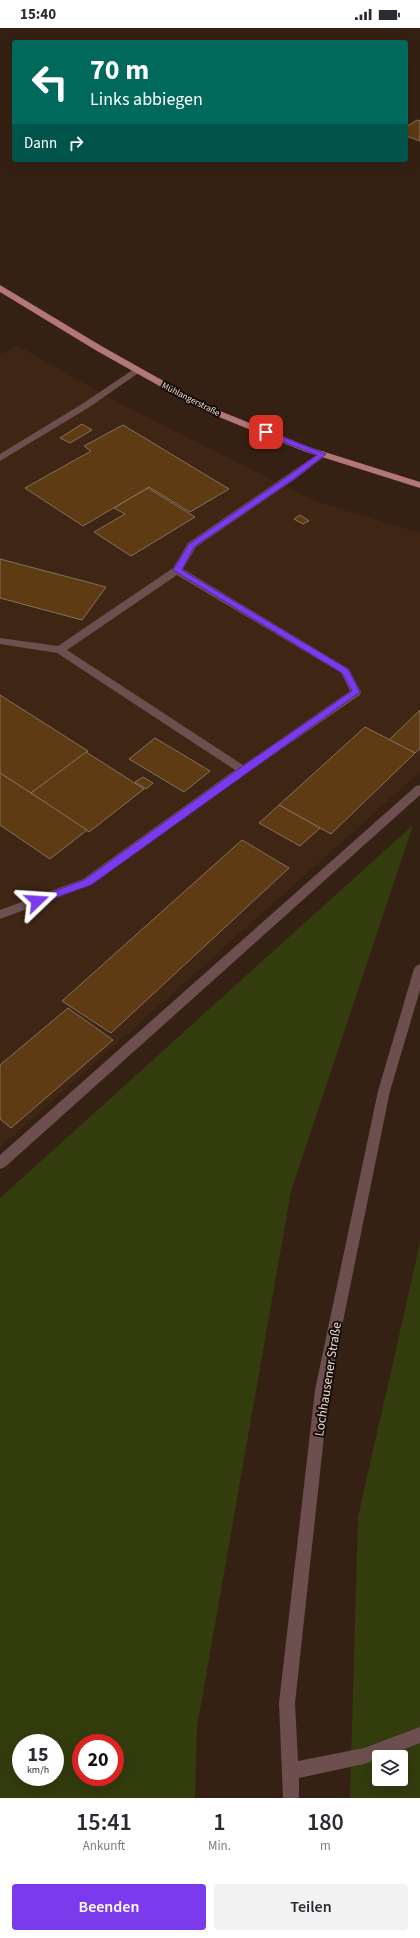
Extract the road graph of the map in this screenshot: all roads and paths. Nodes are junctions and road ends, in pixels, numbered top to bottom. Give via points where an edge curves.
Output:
1 (0, 288) edge
2 (137, 370) junction
3 (322, 454) junction
4 (0, 458) edge
5 (420, 485) edge
6 (177, 570) junction
7 (0, 641) edge
8 (60, 650) junction
9 (243, 770) junction
10 (420, 790) edge
11 (0, 914) edge
12 (420, 969) edge
13 (0, 1164) edge
14 (420, 1735) edge
15 (291, 1771) junction
16 (291, 1798) edge

1 - 2 main road, Mühlangerstraße
2 - 3 main road, Mühlangerstraße via 207,409
2 - 4 street via 85,406
3 - 5 main road, Mühlangerstraße
3 - 6 street via 192,545
6 - 8 street
6 - 9 street via 345,671 356,692
7 - 8 street
8 - 9 street
9 - 11 street via 87,882
10 - 13 street
12 - 15 street, Lochhausener Straße via 384,1091 322,1390 287,1703
14 - 15 street via 364,1756
15 - 16 street, Lochhausener Straße

